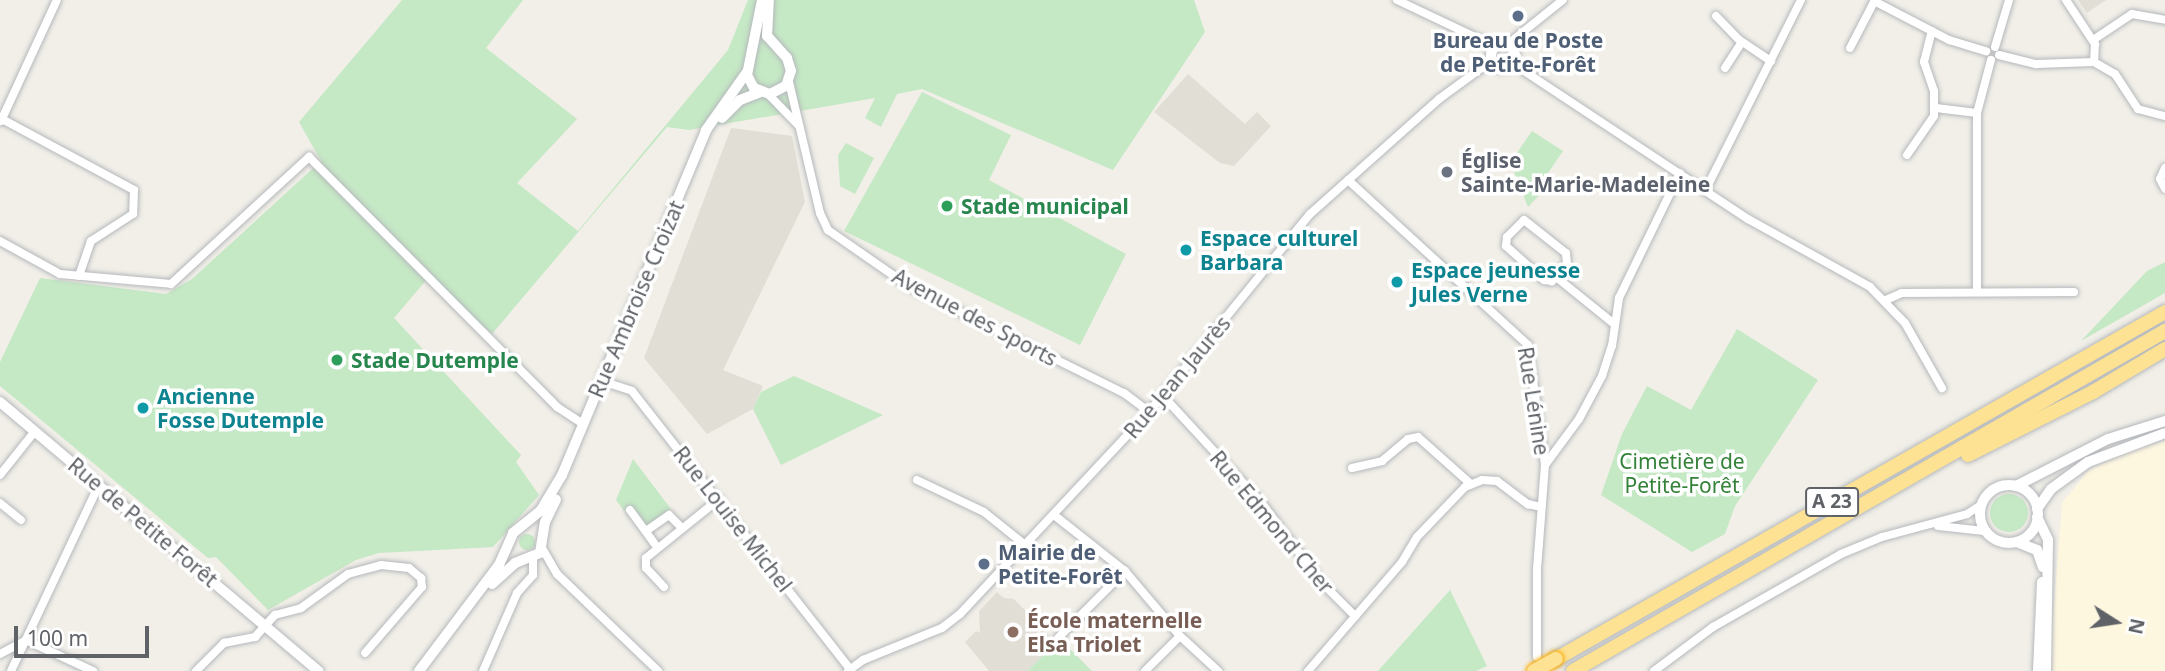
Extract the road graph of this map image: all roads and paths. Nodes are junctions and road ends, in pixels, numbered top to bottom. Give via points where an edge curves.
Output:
1 (762, 0) edge
2 (769, 0) edge
3 (1398, 0) edge
4 (1563, 0) edge
5 (1801, 0) edge
6 (2009, 0) edge
7 (2066, 0) edge
8 (57, 1) edge
9 (1874, 1) edge
10 (1716, 16) dead end
11 (2165, 20) edge
12 (1932, 31) junction
13 (2093, 40) junction
14 (1742, 42) junction
15 (1508, 44) junction
16 (1494, 46) junction
17 (1850, 48) dead end
18 (776, 50) junction
19 (1986, 51) junction
20 (1997, 51) junction
21 (753, 57) junction
22 (1991, 60) junction
23 (1491, 61) junction
24 (1772, 61) junction
25 (2094, 62) junction
26 (1512, 63) junction
27 (1725, 68) dead end
28 (747, 72) junction
29 (789, 82) junction
30 (764, 93) junction
31 (1936, 108) junction
32 (1977, 113) junction
33 (2165, 116) edge
34 (1, 121) edge
35 (802, 132) junction
36 (1907, 155) dead end
37 (2165, 168) edge
38 (1679, 173) junction
39 (1348, 180) junction
40 (2165, 189) edge
41 (1705, 191) junction
42 (0, 241) edge
43 (79, 276) junction
44 (1556, 277) junction
45 (1977, 292) junction
46 (2074, 292) dead end
47 (1886, 300) junction
48 (2165, 312) edge
49 (1613, 323) junction
50 (2165, 331) edge
51 (2165, 349) edge
52 (2165, 355) edge
53 (2130, 372) junction
54 (608, 383) junction
55 (1942, 388) dead end
56 (1163, 396) junction
57 (0, 402) edge
58 (1149, 412) junction
59 (2165, 421) edge
60 (583, 424) junction
61 (35, 430) junction
62 (2165, 433) edge
63 (1545, 465) junction
64 (1352, 468) dead end
65 (1921, 474) junction
66 (0, 475) edge
67 (917, 480) dead end
68 (1471, 484) junction
69 (99, 485) junction
70 (2016, 486) junction
71 (719, 499) junction
72 (0, 503) edge
73 (1981, 505) junction
74 (1541, 508) junction
75 (631, 510) dead end
76 (2037, 513) junction
77 (1054, 515) junction
78 (22, 520) dead end
79 (1928, 525) junction
80 (525, 526) junction
81 (682, 528) junction
82 (646, 531) junction
83 (1985, 531) junction
84 (510, 542) junction
85 (2017, 542) junction
86 (542, 543) junction
87 (1025, 545) junction
88 (657, 547) junction
89 (529, 559) junction
90 (1125, 571) junction
91 (664, 587) dead end
92 (1355, 616) junction
93 (265, 626) junction
94 (1180, 636) junction
95 (1058, 639) dead end
96 (26, 640) junction
97 (365, 653) dead end
98 (0, 654) edge
99 (1535, 664) edge
100 (849, 670) edge
101 (11, 671) edge
102 (93, 671) edge
103 (197, 671) edge
104 (318, 671) edge
105 (419, 671) edge
106 (428, 671) edge
107 (484, 671) edge
108 (658, 671) edge
109 (1145, 671) edge
110 (1218, 671) edge
111 (1308, 671) edge
112 (1573, 671) edge
113 (1654, 671) edge
114 (2038, 671) edge
115 (2046, 671) edge

1 - 21 main road
2 - 18 main road via 766,30
3 - 16 street
4 - 15 street
5 - 24 street
6 - 20 street
7 - 13 street
8 - 34 street
9 - 12 street
9 - 17 street
10 - 14 street
11 - 13 street via 2132,14
12 - 19 street
12 - 31 street via 1924,62
13 - 25 street
14 - 24 street
14 - 27 street
15 - 16 street
15 - 26 street via 1515,53
16 - 23 street
18 - 21 main road
18 - 29 main road via 789,63
19 - 20 street
19 - 22 street
20 - 22 street
20 - 25 street via 2032,64
21 - 28 main road
22 - 32 street
23 - 26 street via 1501,68
23 - 39 street, Rue Jean Jaurès via 1466,76
24 - 41 street
25 - 33 street via 2115,74 2138,109
26 - 38 street
28 - 30 main road via 751,84
28 - 60 main road, Rue Ambroise Croizat via 704,136
29 - 30 main road via 780,91
29 - 35 street, Avenue des Sports
30 - 35 street
30 - 54 main road, Rue Ambroise Croizat via 733,106 714,132
31 - 32 street
31 - 36 street via 1932,122
32 - 45 street
34 - 43 street via 134,191 133,214 91,241
35 - 58 street, Avenue des Sports via 820,213 835,235 910,287 1124,393
37 - 40 street via 2160,177
38 - 41 street
38 - 49 street via 1619,298
39 - 56 street, Rue Jean Jaurès via 1310,214
39 - 63 street, Rue Lénine via 1524,338
41 - 47 street via 1854,276
42 - 43 street via 45,269
43 - 60 street via 162,286 177,282 309,157 557,407
44 - 44 street via 1544,279 1507,248 1507,237 1518,223 1530,222 1566,253 1567,264
44 - 49 street
45 - 46 street
45 - 47 street via 1902,293
47 - 55 street via 1912,333
48 - 99 highway, A 23, bridge via 1556,659
49 - 63 street via 1610,352 1595,389
50 - 65 highway, A 23
51 - 53 highway
52 - 53 highway
53 - 65 highway
54 - 71 street, Rue Louise Michel via 632,391
54 - 86 main road, Rue Ambroise Croizat via 546,517
56 - 58 street, Rue Jean Jaurès
56 - 92 street, Rue Edmond Cher via 1260,501 1322,583
57 - 61 main road, Rue de Petite Forêt
58 - 77 street, Rue Jean Jaurès
59 - 70 street via 2108,439
60 - 80 main road, Rue Ambroise Croizat via 550,497
61 - 66 street
61 - 69 main road, Rue de Petite Forêt
62 - 76 street via 2088,462 2050,489
63 - 74 street, Rue Lénine
64 - 68 street via 1382,461 1405,440 1418,437
65 - 112 highway, A 23
67 - 87 street via 980,509
68 - 74 street via 1497,481
68 - 92 street via 1417,537 1402,562
69 - 93 main road, Rue de Petite Forêt
69 - 96 street
70 - 73 street via 1995,488
70 - 76 street via 2030,494
71 - 81 street
71 - 100 street, Rue Louise Michel
72 - 78 street
73 - 79 street
73 - 83 street
74 - 99 street, Rue Lénine
75 - 82 street
76 - 85 street via 2030,534
76 - 115 street via 2048,543
77 - 87 street, Rue Jean Jaurès
77 - 90 street
79 - 83 street
79 - 113 street via 1882,537 1833,558 1694,639
80 - 84 main road via 514,531
80 - 86 main road via 536,528
81 - 82 street via 669,515
81 - 88 street
82 - 88 street
83 - 85 street via 1997,541
84 - 89 main road via 513,552
84 - 105 main road via 499,565
85 - 114 street via 2033,547 2042,559
86 - 89 main road
86 - 108 street via 557,574
87 - 100 street, Rue Jean Jaurès via 951,622
88 - 91 street via 644,564
89 - 106 main road via 498,578
89 - 107 street via 533,575 517,593
90 - 94 street
90 - 95 street
92 - 111 street
93 - 97 street via 275,615 301,608 348,574 381,565 409,568 421,578 422,587
93 - 103 street via 255,637 224,643
93 - 104 main road, Rue de Petite Forêt
94 - 109 street
94 - 110 street
96 - 98 street
96 - 101 street
96 - 102 street

